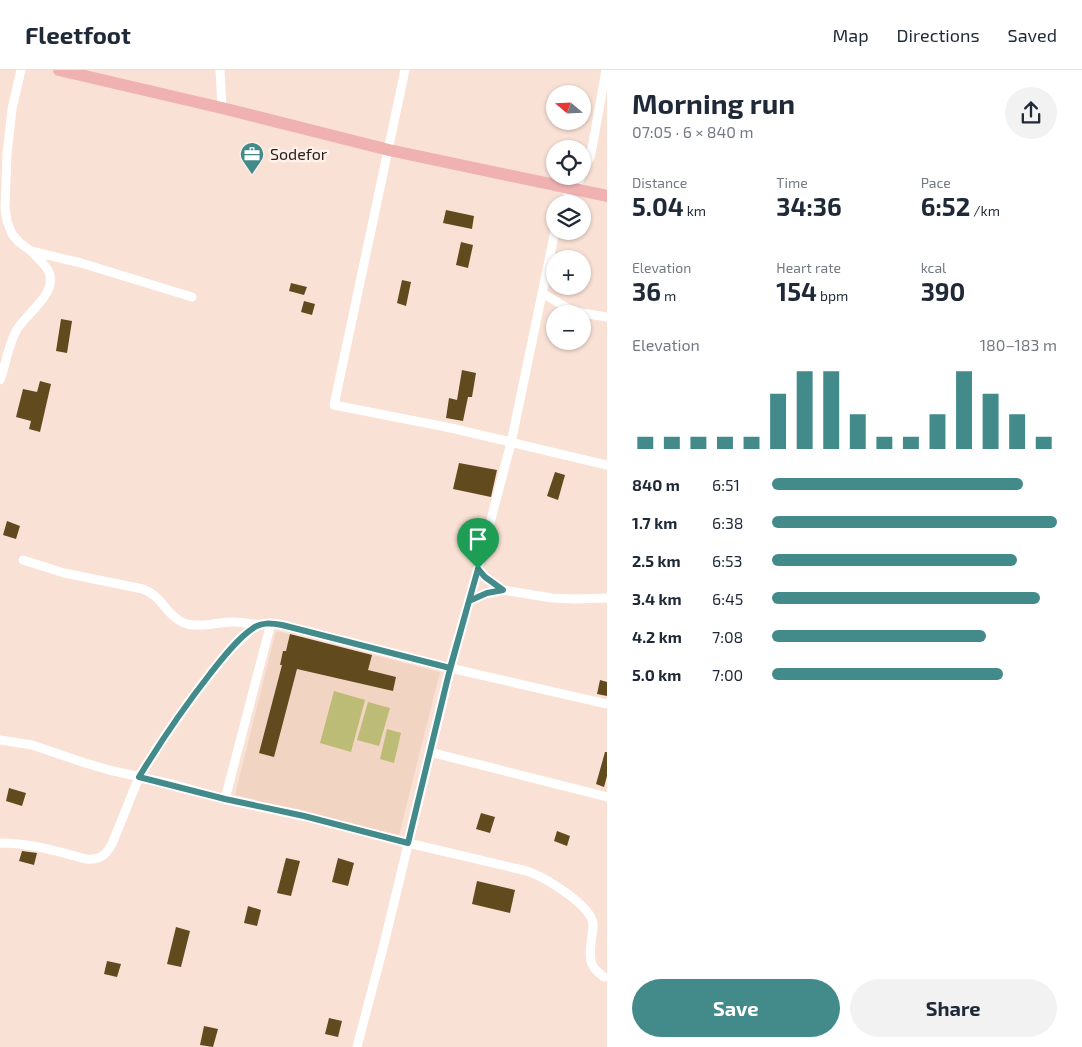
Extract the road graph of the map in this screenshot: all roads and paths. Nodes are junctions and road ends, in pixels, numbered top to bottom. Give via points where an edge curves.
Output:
1 (21, 70) edge
2 (59, 70) edge
3 (220, 70) edge
4 (405, 70) edge
5 (606, 70) edge
6 (96, 74) edge
7 (222, 108) junction
8 (389, 150) junction
9 (591, 153) edge
10 (578, 185) edge
11 (576, 189) junction
12 (568, 195) edge
13 (607, 196) edge
14 (3, 212) edge
15 (553, 240) edge
16 (31, 251) junction
17 (542, 293) junction
18 (192, 298) dead end
19 (607, 317) edge
20 (0, 380) edge
21 (511, 443) junction
22 (607, 465) edge
23 (23, 560) dead end
24 (478, 569) junction
25 (503, 590) junction
26 (607, 598) edge
27 (594, 599) junction
28 (469, 601) junction
29 (607, 605) edge
30 (271, 623) junction
31 (261, 625) junction
32 (450, 668) junction
33 (607, 704) edge
34 (0, 740) edge
35 (430, 752) junction
36 (139, 777) junction
37 (607, 797) edge
38 (225, 799) junction
39 (0, 843) edge
40 (408, 843) junction
41 (604, 977) dead end
42 (357, 1047) edge

1 - 14 street via 8,137
2 - 6 main road
3 - 7 street
4 - 8 street
5 - 9 street
6 - 7 main road
7 - 8 main road
8 - 11 main road
8 - 21 street via 334,405
10 - 11 street
11 - 12 street
11 - 13 main road
14 - 16 street via 12,234
15 - 17 street
16 - 18 street
16 - 20 street via 49,273 50,286 17,330
17 - 19 street via 576,312
17 - 21 street
21 - 22 street
21 - 24 street
23 - 31 street via 64,573 143,589 186,624 233,622
24 - 25 street
24 - 28 street
25 - 27 street via 552,598
25 - 28 street
26 - 27 street
27 - 29 street
28 - 32 street
30 - 31 street
30 - 32 street
30 - 38 street
31 - 36 street via 252,629 223,657
32 - 33 street
32 - 35 street
34 - 36 street via 39,747
35 - 37 street
35 - 40 street
36 - 38 street
36 - 39 street via 112,844 101,857 86,859 33,846
38 - 40 street
40 - 41 street via 527,870 546,879 590,914 593,925 591,960 593,967
40 - 42 street

